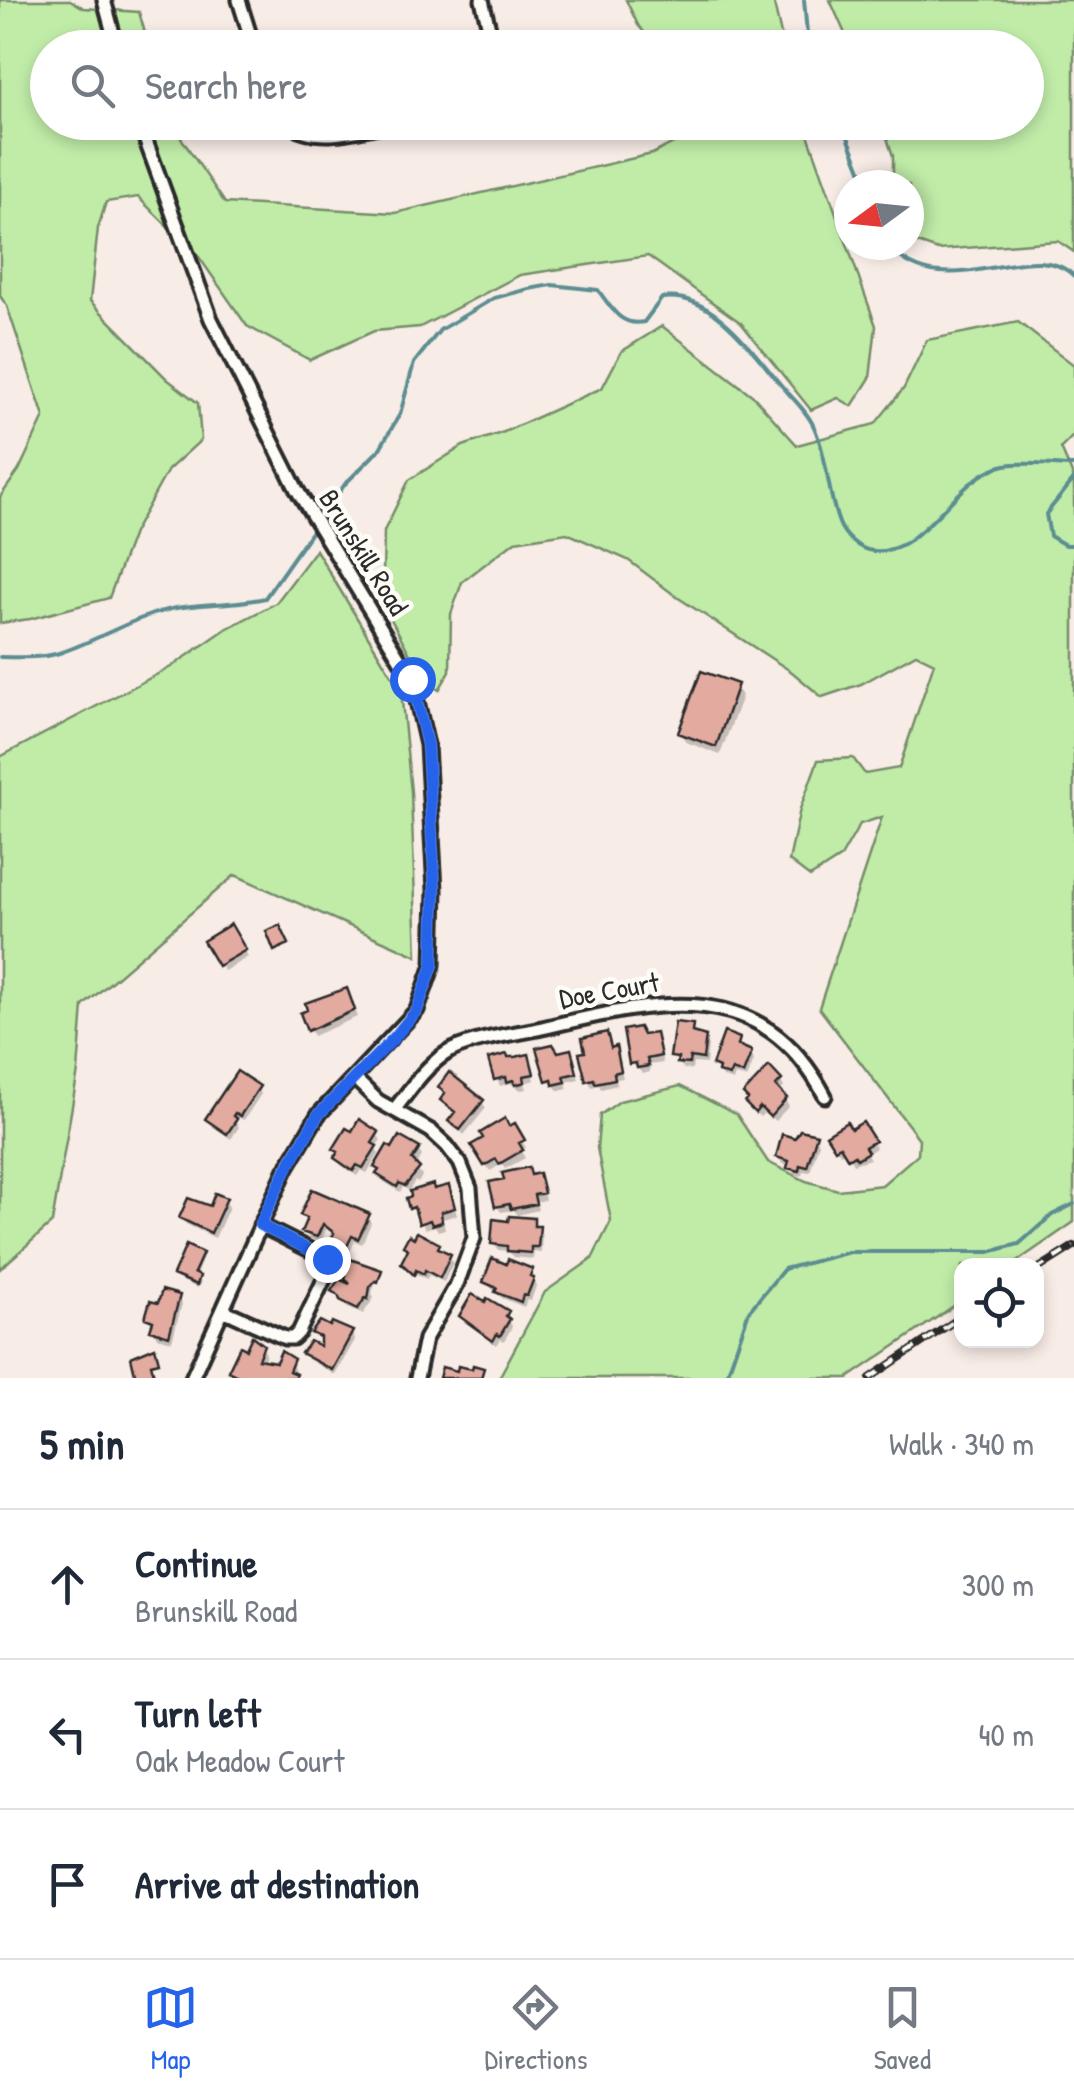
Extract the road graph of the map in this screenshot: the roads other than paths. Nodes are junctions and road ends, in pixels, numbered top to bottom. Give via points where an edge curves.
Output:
1 (104, 0) edge
2 (239, 0) edge
3 (482, 0) edge
4 (112, 30) edge
5 (248, 30) edge
6 (490, 30) edge
7 (146, 140) edge
8 (354, 1078) junction
9 (825, 1096) dead end
10 (394, 1110) junction
11 (260, 1225) junction
12 (223, 1310) junction
13 (192, 1378) edge
14 (417, 1378) edge

1 - 4 street
2 - 5 street
3 - 6 street
7 - 8 street, Brunskill Road via 211,319 297,490 412,679 427,745 433,965 417,1010
8 - 10 street
8 - 11 street, Brunskill Road via 318,1115
9 - 10 street, Doe Court via 802,1060 756,1021 685,1003 647,1005 452,1050 425,1070
10 - 14 street via 447,1146 460,1163 474,1210 467,1264 425,1339
11 - 12 street, Brunskill Road
11 - 12 street via 324,1257 328,1271 293,1338
12 - 13 street, Brunskill Road

